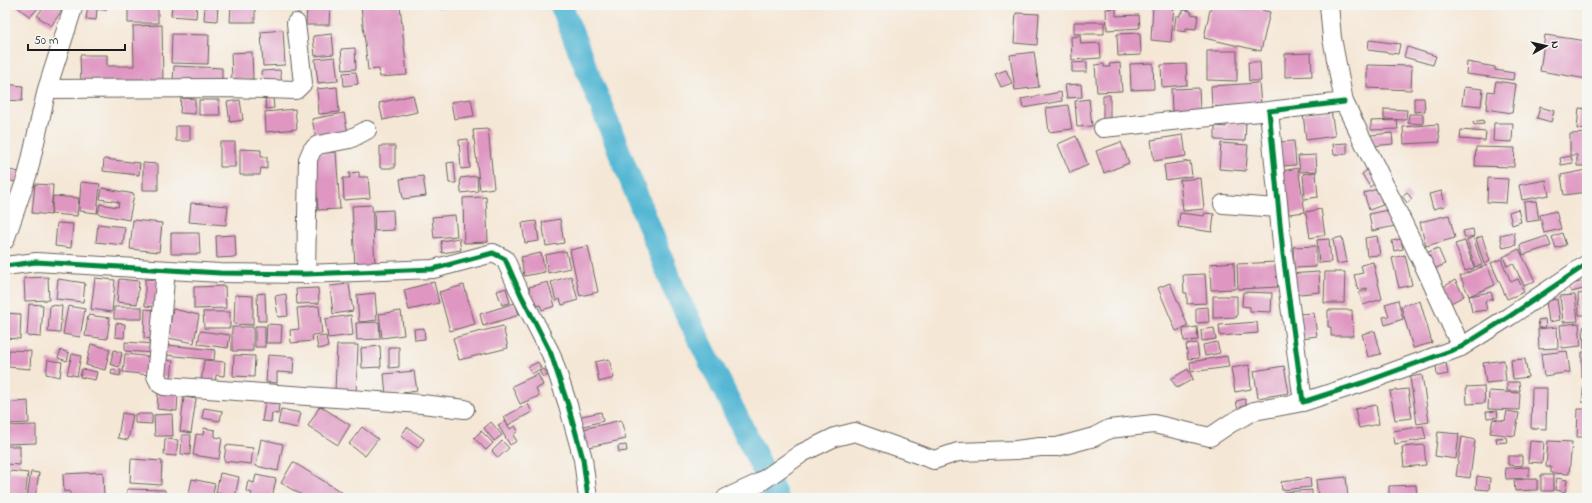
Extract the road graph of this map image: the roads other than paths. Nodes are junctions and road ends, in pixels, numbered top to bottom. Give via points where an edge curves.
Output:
1 (74, 5) edge
2 (1328, 5) edge
3 (296, 23) dead end
4 (47, 89) junction
5 (1344, 102) junction
6 (1269, 111) junction
7 (1103, 128) dead end
8 (367, 130) dead end
9 (1223, 204) dead end
10 (1278, 208) junction
11 (5, 240) edge
12 (1587, 264) edge
13 (5, 266) edge
14 (166, 270) junction
15 (306, 274) junction
16 (1461, 347) junction
17 (1303, 402) junction
18 (465, 408) dead end
19 (588, 498) edge
20 (726, 498) edge

1 - 4 street
2 - 5 street
3 - 4 street via 303,83 296,90
4 - 11 street via 28,173
5 - 6 street
5 - 16 street
6 - 7 street
6 - 10 street
8 - 15 street via 350,139 318,145 308,159
9 - 10 street
10 - 17 street
12 - 16 street
13 - 14 street via 36,262
14 - 15 street
14 - 18 street via 156,376 164,386
15 - 19 street via 433,269 493,253 505,259 550,354 568,405 583,459
16 - 17 street
17 - 20 street via 1254,411 1230,422 1210,437 1154,424 1109,429 1094,437 1058,447 958,452 934,460 856,432 835,437 802,453 759,482

